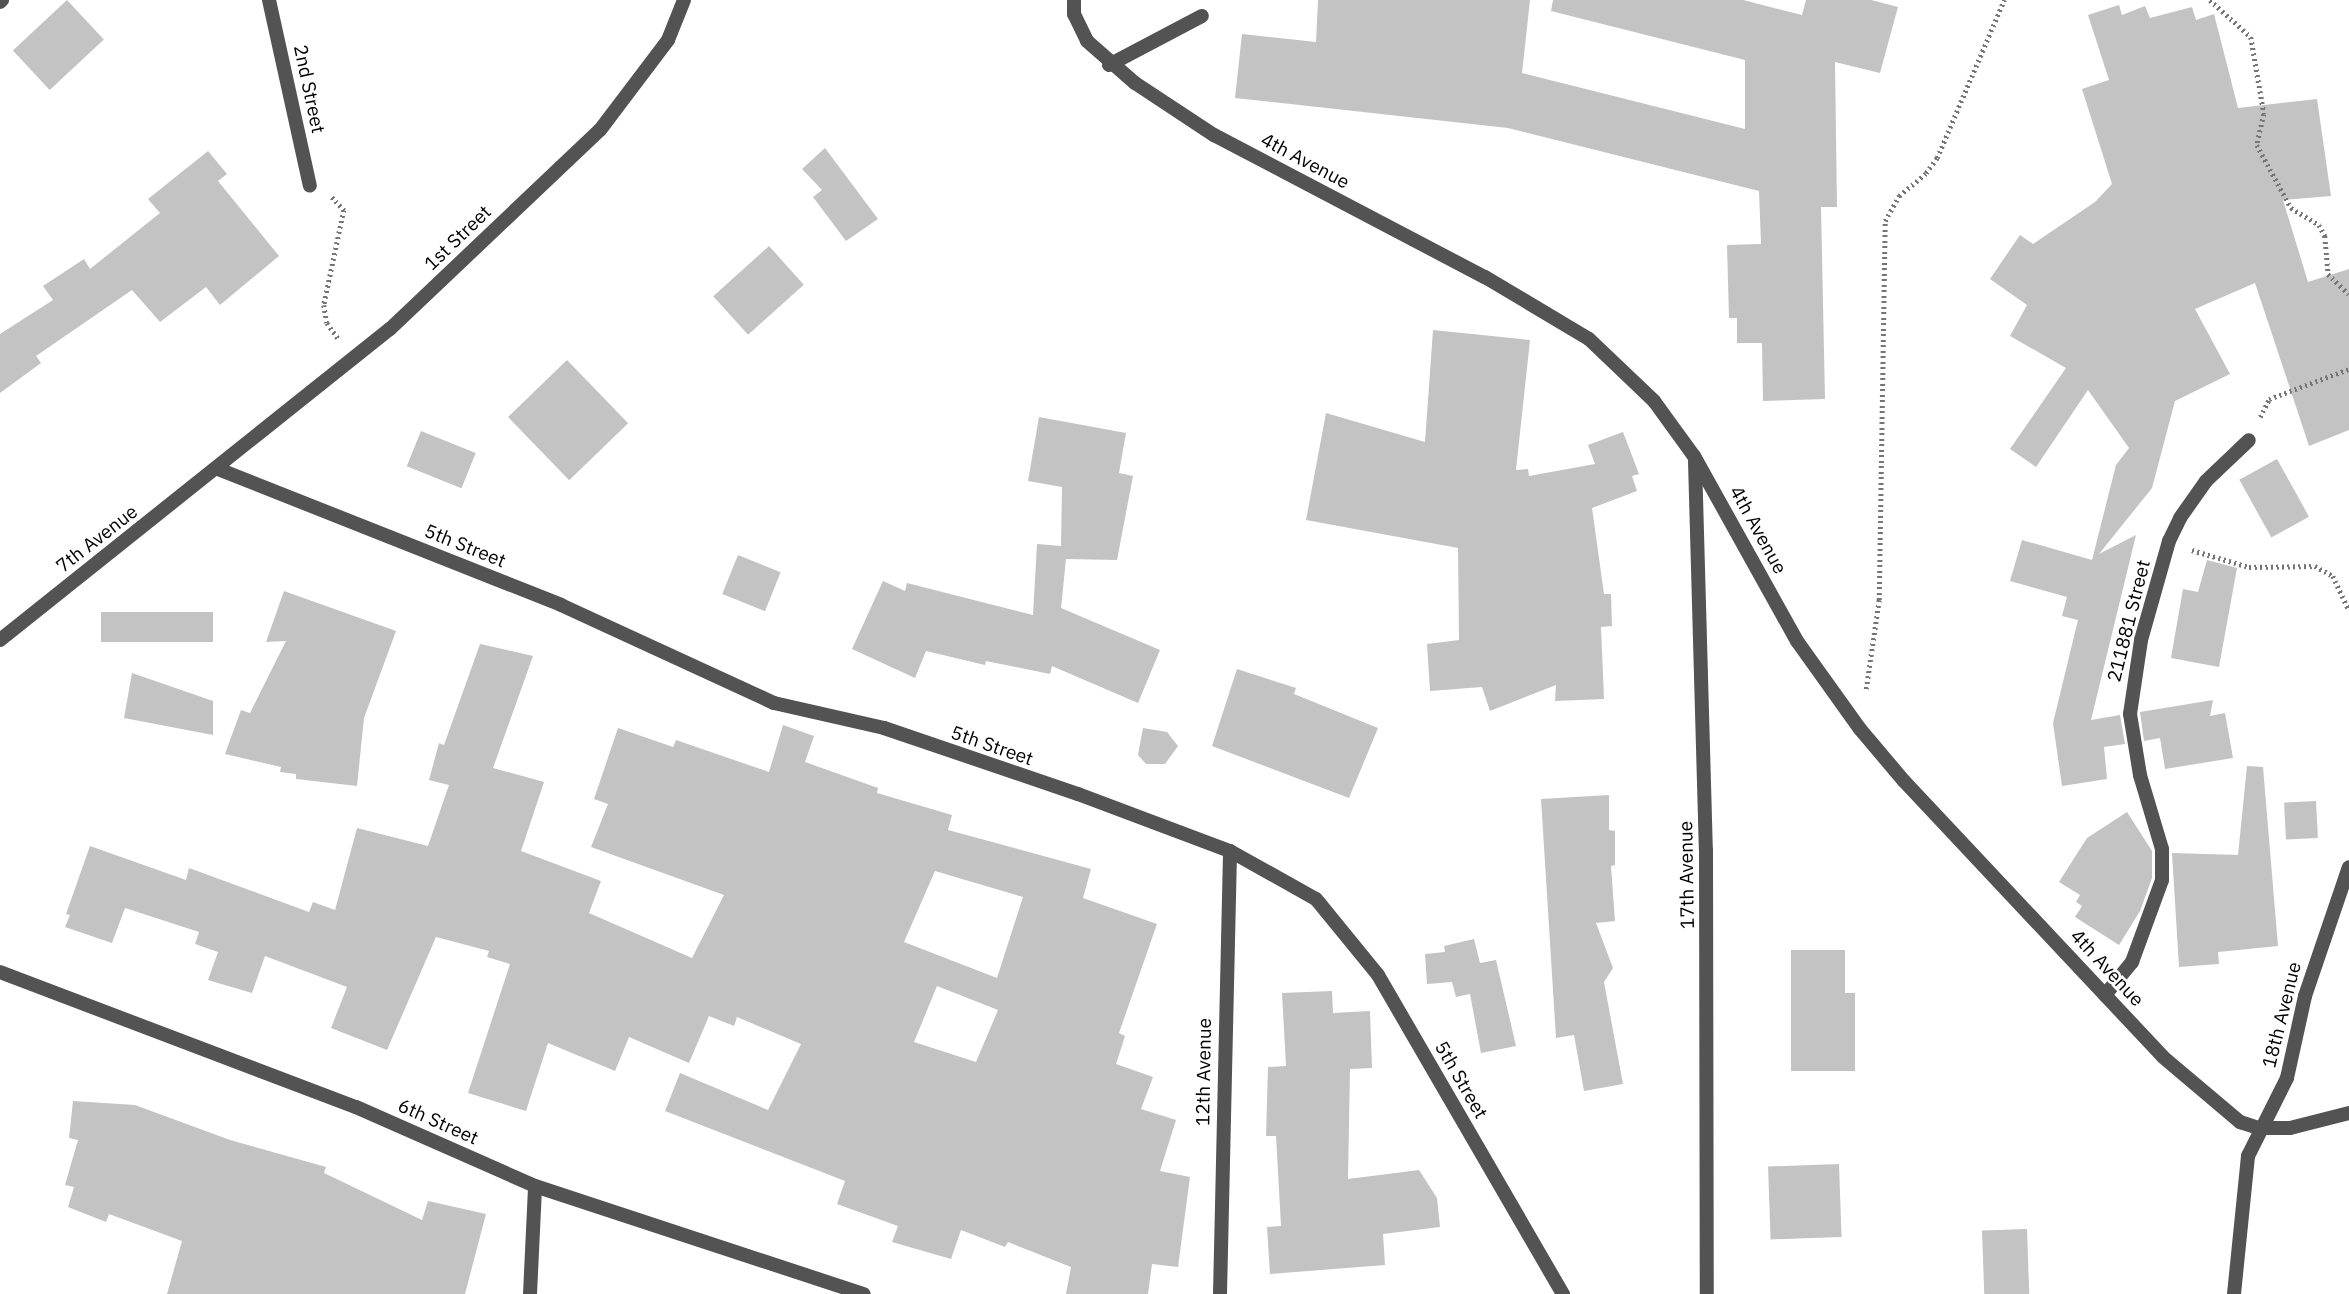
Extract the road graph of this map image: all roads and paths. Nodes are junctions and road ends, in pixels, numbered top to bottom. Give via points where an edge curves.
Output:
1 (269, 0) edge
2 (684, 0) edge
3 (1074, 0) edge
4 (2004, 0) edge
5 (2210, 0) edge
6 (1202, 16) dead end
7 (1109, 65) junction
8 (310, 186) joint
9 (2349, 294) edge
10 (354, 358) junction
11 (2349, 369) edge
12 (2249, 440) joint
13 (1694, 456) junction
14 (218, 469) junction
15 (2169, 541) junction
16 (2349, 611) edge
17 (0, 640) edge
18 (1860, 729) junction
19 (1230, 851) junction
20 (2349, 867) edge
21 (0, 972) edge
22 (2105, 995) junction
23 (2349, 1112) edge
24 (2259, 1128) junction
25 (535, 1186) junction
26 (530, 1294) edge
27 (864, 1294) edge
28 (1220, 1294) edge
29 (1563, 1294) edge
30 (1707, 1294) edge
31 (2234, 1294) edge

1 - 8 street, 2nd Street
2 - 10 street, 1st Street via 668,40 600,130
3 - 7 street, 4th Avenue via 1074,15 1087,41
4 - 18 path via 1937,158 1899,196 1885,221 1879,600
5 - 9 path via 2250,37 2264,114 2258,145 2286,201 2319,225 2325,236 2328,274
6 - 7 street
7 - 13 street, 4th Avenue via 1214,135 1485,277 1589,339 1654,401
8 - 10 path via 337,200 344,210 324,305 327,323
10 - 14 street, 1st Street
11 - 12 path via 2269,399
12 - 15 street, 211881 Street via 2192,497
13 - 18 street, 4th Avenue via 1797,641
13 - 30 street, 17th Avenue via 1706,850
14 - 17 street, 7th Avenue
14 - 19 street, 5th Street via 561,606 774,703 884,729
15 - 16 path via 2249,567 2315,566 2333,576
15 - 22 street, 211881 Street via 2134,669 2130,714 2140,775 2162,849 2162,880 2132,962
18 - 22 street, 4th Avenue
19 - 28 street, 12th Avenue
19 - 29 street, 5th Street via 1317,899 1378,975
20 - 24 street, 18th Avenue via 2305,996 2287,1078
21 - 25 street, 6th Street via 356,1107
22 - 24 street, 4th Avenue via 2163,1057 2240,1122
23 - 24 street, 4th Avenue via 2290,1128
24 - 31 street, 18th Avenue via 2248,1156
25 - 26 street
25 - 27 street, 6th Street

